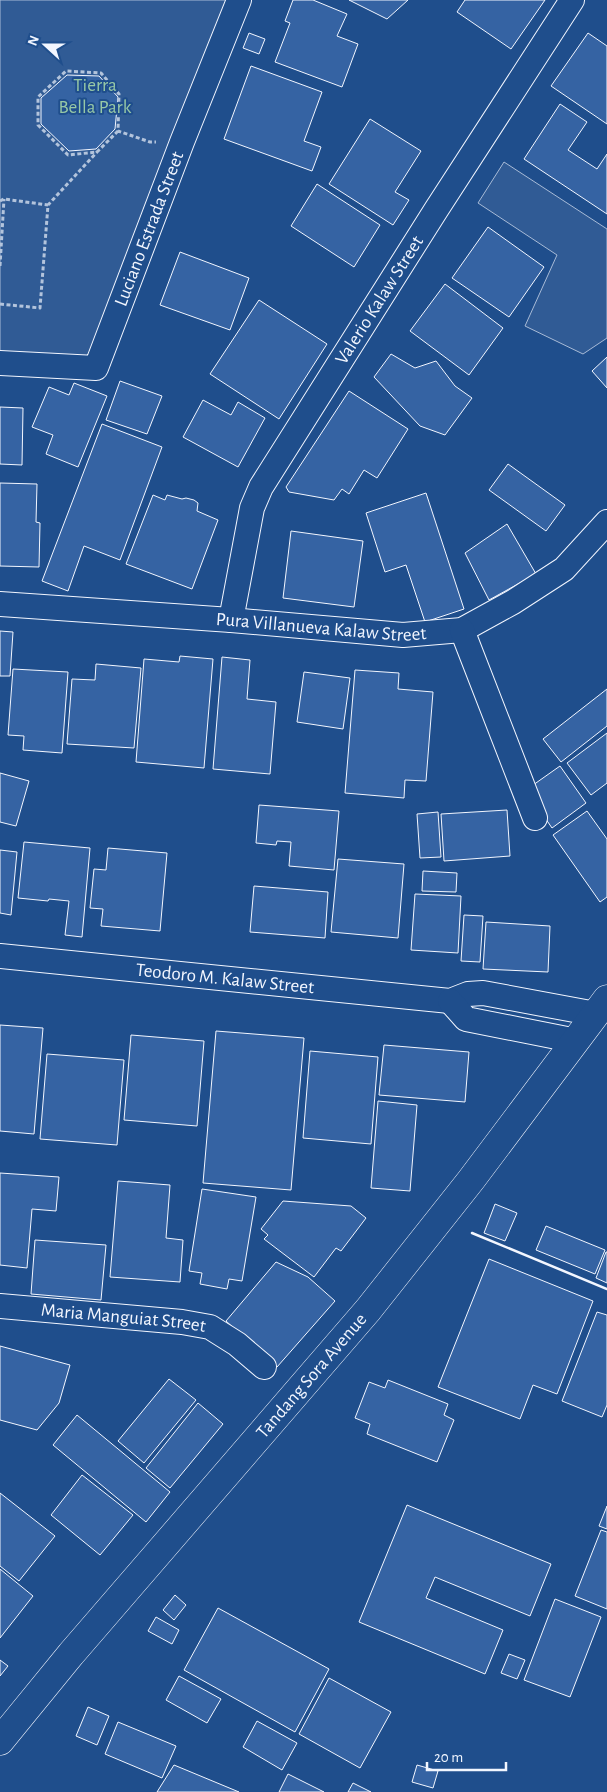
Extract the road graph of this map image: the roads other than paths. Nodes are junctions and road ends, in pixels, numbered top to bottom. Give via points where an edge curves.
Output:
1 (239, 0) edge
2 (572, 0) edge
3 (0, 363) edge
4 (607, 522) edge
5 (0, 604) edge
6 (231, 620) junction
7 (462, 630) junction
8 (535, 818) dead end
9 (0, 956) edge
10 (450, 1001) junction
11 (602, 1006) edge
12 (577, 1041) junction
13 (0, 1306) edge
14 (264, 1367) dead end
15 (0, 1741) edge

1 - 3 street, Luciano Estrada Street via 96,368
2 - 6 street, Valerio Kalaw Street via 261,487 252,508
4 - 7 street, Pura Villanueva Kalaw Street via 564,569
5 - 6 street, Pura Villanueva Kalaw Street
6 - 7 street, Pura Villanueva Kalaw Street via 403,635
7 - 8 street
9 - 10 street, Teodoro M. Kalaw Street
10 - 11 street, Teodoro M. Kalaw Street via 468,994 483,993
10 - 12 street via 466,1018
11 - 12 main road, Tandang Sora Avenue
12 - 15 main road, Tandang Sora Avenue via 368,1310
13 - 14 street, Maria Manguiat Street via 210,1327

